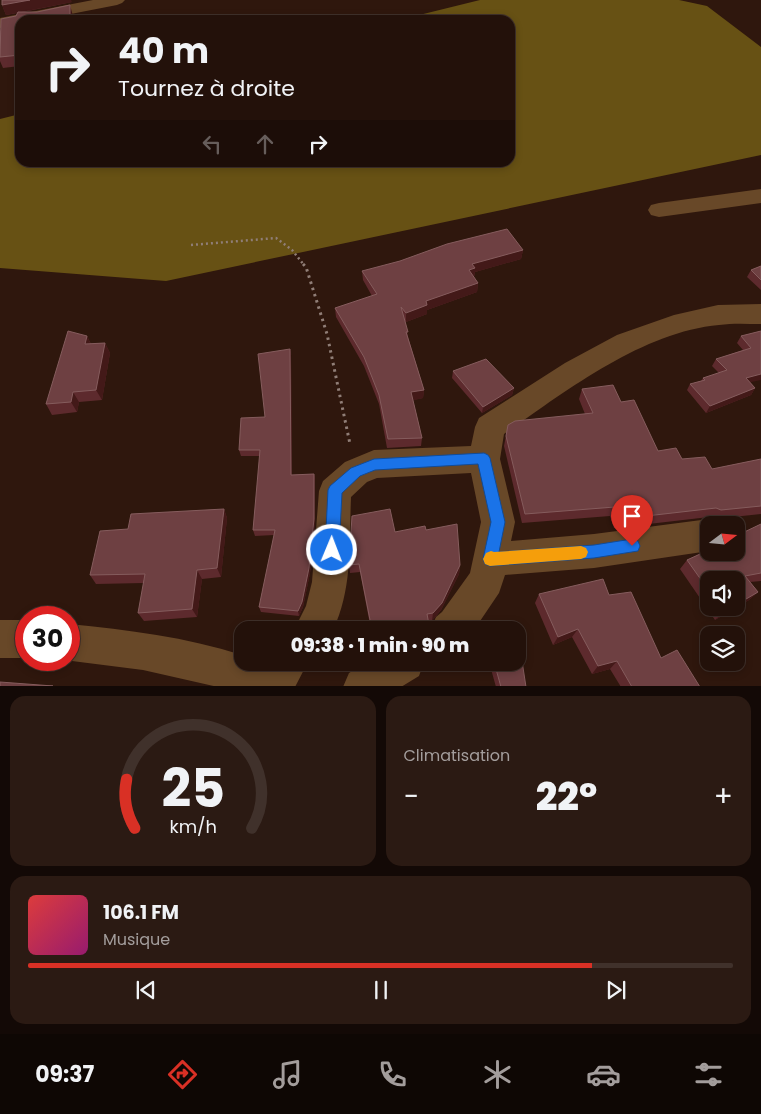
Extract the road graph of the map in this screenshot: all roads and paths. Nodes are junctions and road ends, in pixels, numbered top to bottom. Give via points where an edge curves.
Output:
1 (117, 0) edge
2 (41, 15) edge
3 (15, 20) edge
4 (0, 23) edge
5 (761, 196) edge
6 (659, 210) dead end
7 (191, 245) dead end
8 (761, 314) edge
9 (484, 458) junction
10 (356, 472) junction
11 (700, 535) edge
12 (490, 559) junction
13 (317, 621) edge
14 (458, 621) edge
15 (0, 639) edge
16 (15, 640) edge
17 (80, 644) edge
18 (282, 671) edge
19 (390, 671) edge
20 (266, 686) edge
21 (271, 686) edge
22 (363, 686) edge

1 - 2 street
3 - 4 street
5 - 6 street
7 - 10 path via 276,238 306,267 327,334
8 - 9 street via 718,315 627,342 575,371 490,427
9 - 10 street via 374,464
9 - 12 street via 498,522
10 - 13 street via 335,490 331,585
11 - 12 street via 594,551
12 - 14 street via 486,581
15 - 16 street
17 - 20 street via 143,650 209,664 262,681
18 - 21 street
19 - 22 street

